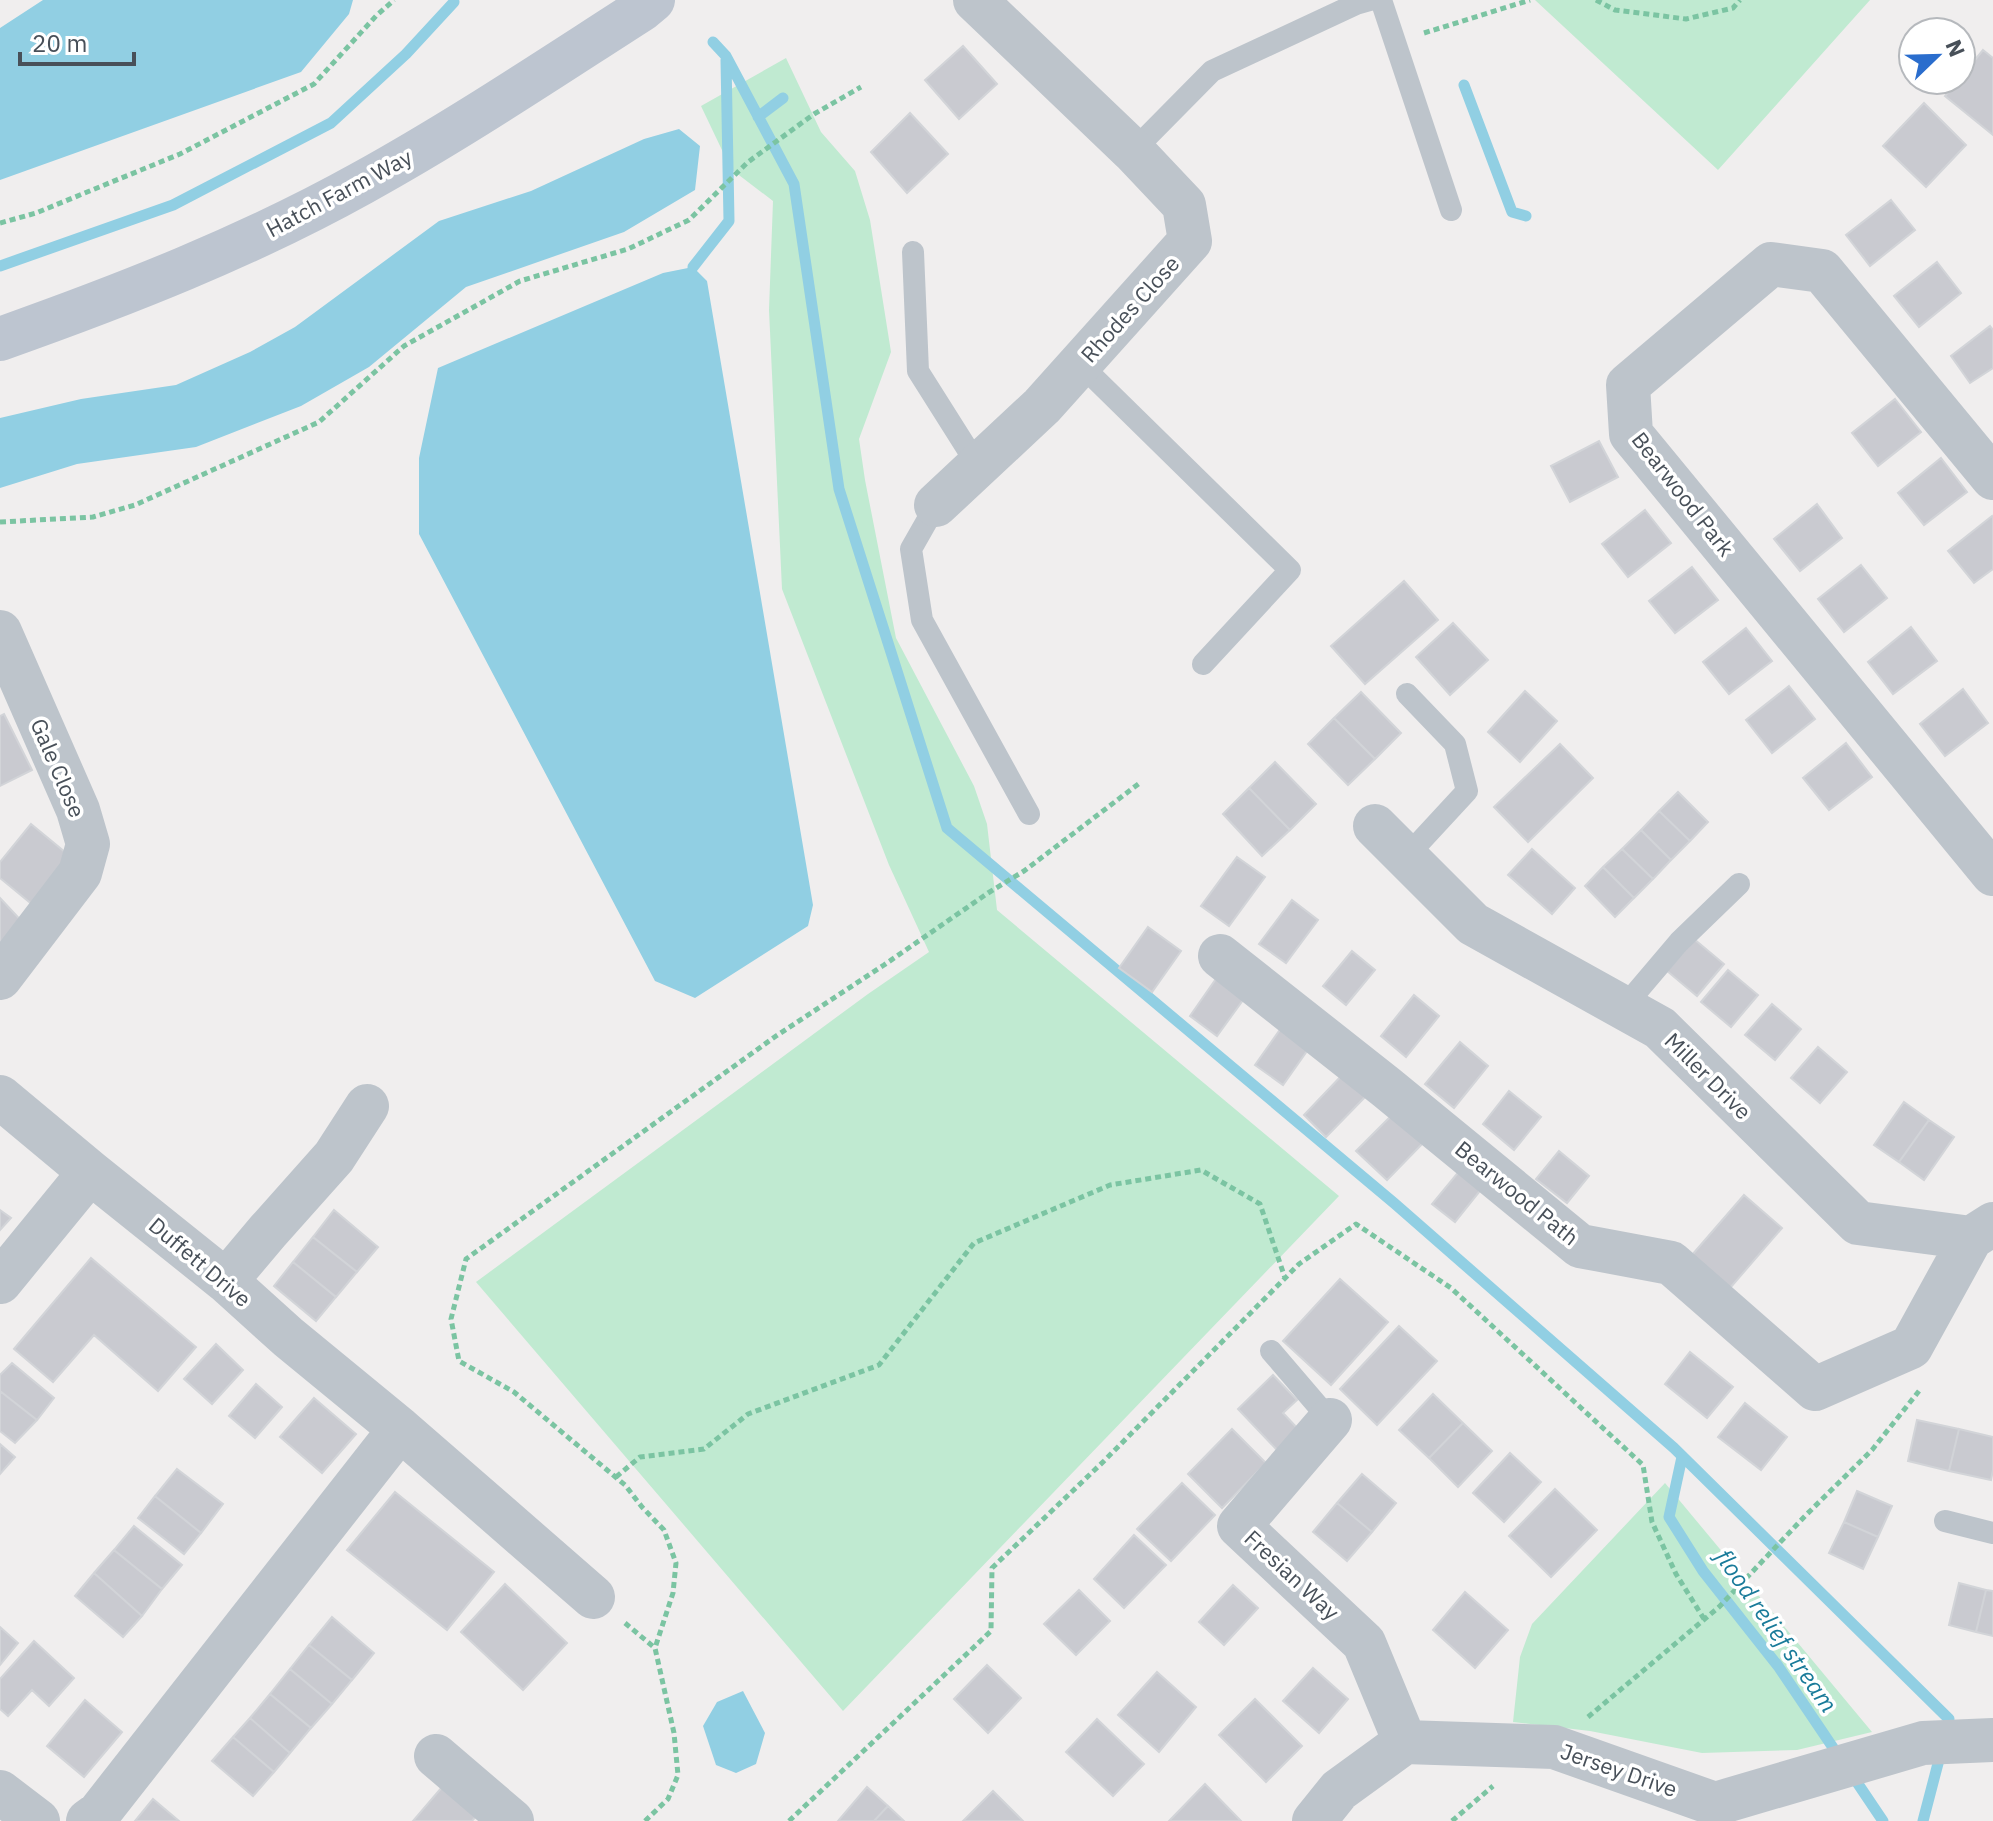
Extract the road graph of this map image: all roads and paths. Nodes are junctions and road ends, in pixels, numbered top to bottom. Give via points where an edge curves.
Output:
1 (394, 0) edge
2 (653, 0) edge
3 (975, 0) edge
4 (1370, 0) edge
5 (1381, 0) edge
6 (1530, 0) edge
7 (1596, 0) edge
8 (1740, 0) edge
9 (1395, 42) junction
10 (861, 87) dead end
11 (1133, 151) junction
12 (1451, 210) dead end
13 (0, 223) edge
14 (913, 252) dead end
15 (0, 339) edge
16 (1080, 364) junction
17 (978, 466) junction
18 (1993, 478) edge
19 (936, 505) joint
20 (0, 522) edge
21 (0, 632) edge
22 (1203, 664) dead end
23 (1407, 694) dead end
24 (1141, 782) dead end
25 (1029, 814) dead end
26 (1375, 826) dead end
27 (1406, 857) junction
28 (1993, 874) edge
29 (1739, 884) dead end
30 (1220, 956) dead end
31 (0, 978) edge
32 (1623, 1008) junction
33 (0, 1097) edge
34 (367, 1106) dead end
35 (90, 1172) junction
36 (1982, 1231) edge
37 (1285, 1278) junction
38 (226, 1281) junction
39 (0, 1282) edge
40 (1271, 1351) dead end
41 (1925, 1383) dead end
42 (1330, 1420) joint
43 (400, 1429) junction
44 (616, 1477) junction
45 (1945, 1521) dead end
46 (1993, 1533) edge
47 (593, 1597) dead end
48 (1704, 1619) junction
49 (1981, 1740) edge
50 (1405, 1742) junction
51 (1554, 1747) junction
52 (436, 1756) dead end
53 (0, 1792) edge
54 (1714, 1813) edge
55 (38, 1821) edge
56 (88, 1821) edge
57 (512, 1821) edge
58 (645, 1821) edge
59 (789, 1821) edge
60 (1314, 1821) edge

1 - 13 path via 314,84 180,154
2 - 15 street, Hatch Farm Way via 501,101 361,184 228,251
3 - 11 street, Rhodes Close
4 - 11 lane via 1212,71
5 - 9 lane
6 - 9 path
7 - 8 path via 1615,10 1686,19 1733,8
9 - 12 lane
10 - 20 path via 748,162 689,220 628,249 520,281 404,346 319,422 135,505 93,517
11 - 16 street, Rhodes Close via 1184,205 1190,241
14 - 17 lane via 918,371
16 - 17 street, Rhodes Close
16 - 22 lane via 1290,570
17 - 19 street, Rhodes Close
18 - 28 street, Bearwood Park via 1822,271 1771,264 1628,385 1631,434
19 - 25 lane via 911,549 922,620
21 - 31 street, Gale Close via 88,844 80,873
23 - 27 lane via 1455,744 1467,791
24 - 44 path via 1024,871 776,1036 466,1259 451,1319 459,1361 514,1392
26 - 27 street, Miller Drive
27 - 32 street, Miller Drive via 1473,924
29 - 32 lane via 1679,942
30 - 36 street, Bearwood Path via 1580,1246 1671,1263 1815,1389 1911,1347
32 - 36 street, Miller Drive via 1660,1028 1858,1223
33 - 35 street, Duffett Drive
34 - 38 street via 334,1157
35 - 38 street, Duffett Drive
35 - 39 street
37 - 44 path via 1260,1204 1201,1170 1110,1185 974,1243 879,1365 748,1414 704,1449 640,1457
37 - 48 path via 1356,1224 1451,1288 1643,1465 1652,1522
37 - 59 path via 992,1568 991,1631
38 - 43 street, Duffett Drive
40 - 42 lane, Fresian Way
41 - 48 path via 1872,1450
42 - 50 street, Fresian Way via 1239,1526 1364,1643
43 - 47 street, Duffett Drive
43 - 56 street
44 - 58 path via 664,1530 676,1563 673,1593 655,1648 678,1775 668,1799
45 - 46 lane
48 - 51 path
49 - 54 street, Jersey Drive via 1923,1743 1820,1773
50 - 51 street, Jersey Drive
50 - 60 street via 1339,1790
51 - 54 street, Jersey Drive
52 - 57 street
53 - 55 street

